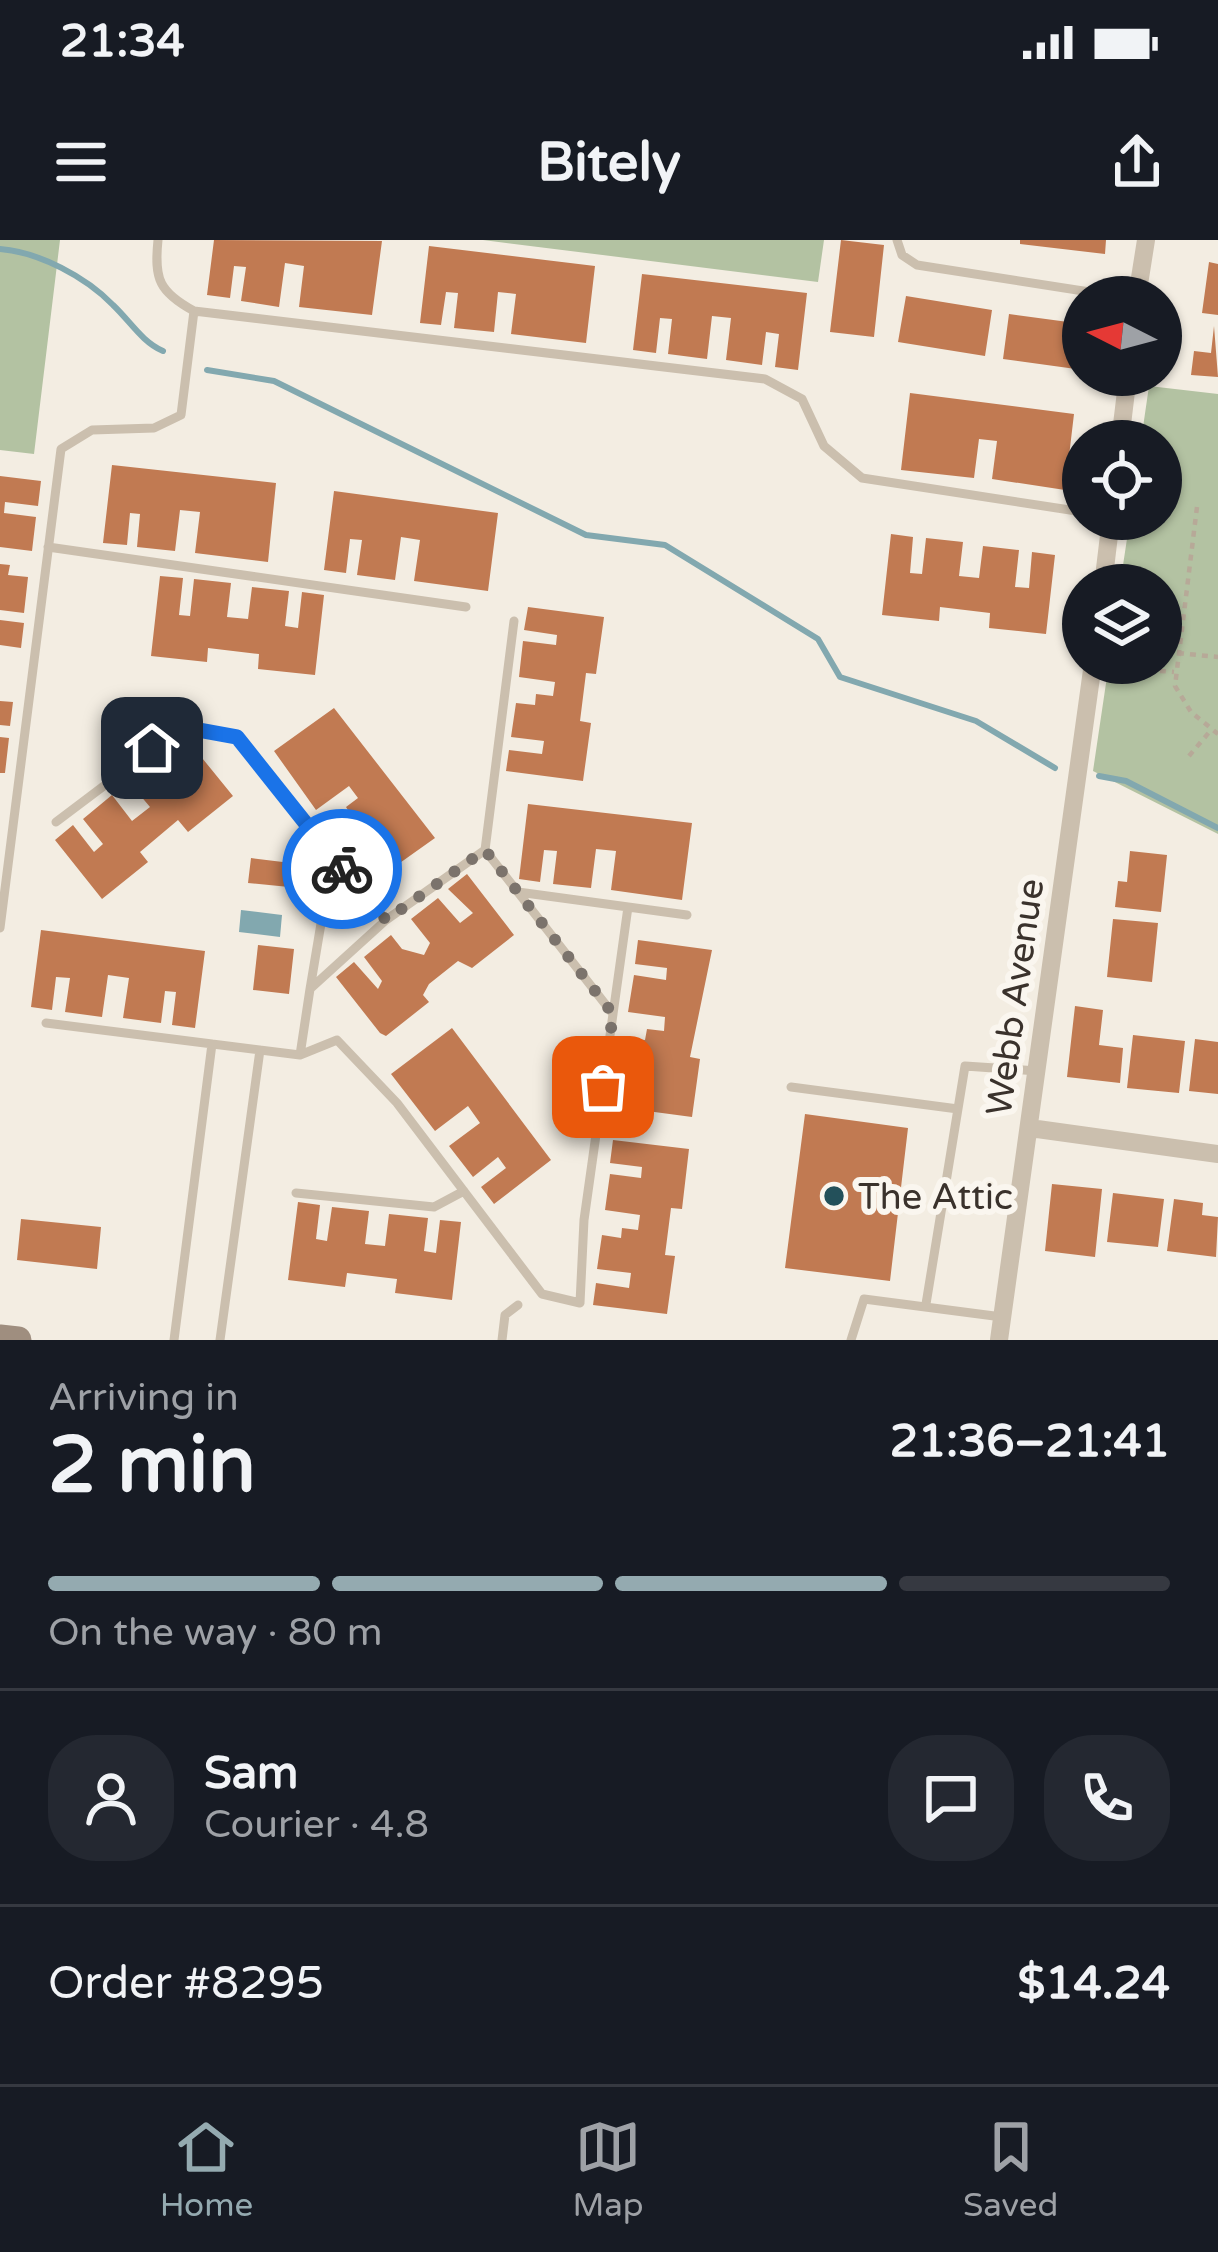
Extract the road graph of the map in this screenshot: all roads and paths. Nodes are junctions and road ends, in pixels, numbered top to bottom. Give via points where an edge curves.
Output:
1 (158, 240) edge
2 (897, 240) edge
3 (1146, 240) edge
4 (1140, 276) edge
5 (1062, 288) edge
6 (194, 311) junction
7 (1197, 507) dead end
8 (1062, 509) edge
9 (48, 547) junction
10 (466, 607) dead end
11 (514, 621) dead end
12 (1182, 622) edge
13 (1182, 653) edge
14 (1218, 657) edge
15 (1090, 684) edge
16 (1178, 684) edge
17 (1215, 732) edge
18 (1189, 756) dead end
19 (56, 822) dead end
20 (485, 850) junction
21 (332, 857) junction
22 (518, 892) junction
23 (628, 907) junction
24 (687, 915) dead end
25 (386, 920) junction
26 (0, 928) edge
27 (310, 988) junction
28 (613, 1014) junction
29 (46, 1023) dead end
30 (212, 1044) junction
31 (260, 1050) junction
32 (300, 1055) junction
33 (1038, 1071) junction
34 (791, 1087) dead end
35 (958, 1108) junction
36 (1030, 1128) junction
37 (1218, 1154) edge
38 (464, 1191) junction
39 (296, 1193) dead end
40 (926, 1304) junction
41 (518, 1305) dead end
42 (1003, 1317) junction
43 (0, 1338) edge
44 (18, 1340) edge
45 (174, 1340) edge
46 (220, 1340) edge
47 (502, 1340) edge
48 (851, 1340) edge
49 (999, 1340) edge

1 - 6 lane via 154,274 165,295
2 - 5 lane via 917,265
3 - 4 street
6 - 8 lane via 765,379 802,399 824,446 862,478
6 - 9 lane via 181,415 154,428 92,430 61,449
7 - 12 path
9 - 10 lane
9 - 26 lane
11 - 20 lane
13 - 14 path
15 - 33 street, Webb Avenue
16 - 17 path
17 - 18 path
19 - 21 lane via 182,727 237,737
20 - 22 lane
20 - 25 lane
21 - 25 lane
21 - 27 lane
22 - 23 lane
22 - 28 lane
23 - 24 lane
23 - 28 lane
25 - 27 lane
27 - 32 lane
28 - 38 lane via 580,1303 542,1294
29 - 30 lane
30 - 31 lane
30 - 45 lane
31 - 32 lane
31 - 46 lane
32 - 38 lane via 337,1040 398,1103
33 - 35 lane via 964,1066
33 - 36 street, Webb Avenue
34 - 35 lane
35 - 40 lane
36 - 37 street
36 - 42 street, Webb Avenue
38 - 39 lane via 434,1207
40 - 42 lane
40 - 48 lane via 863,1299
41 - 47 lane via 505,1315
42 - 49 street, Webb Avenue
43 - 44 street

